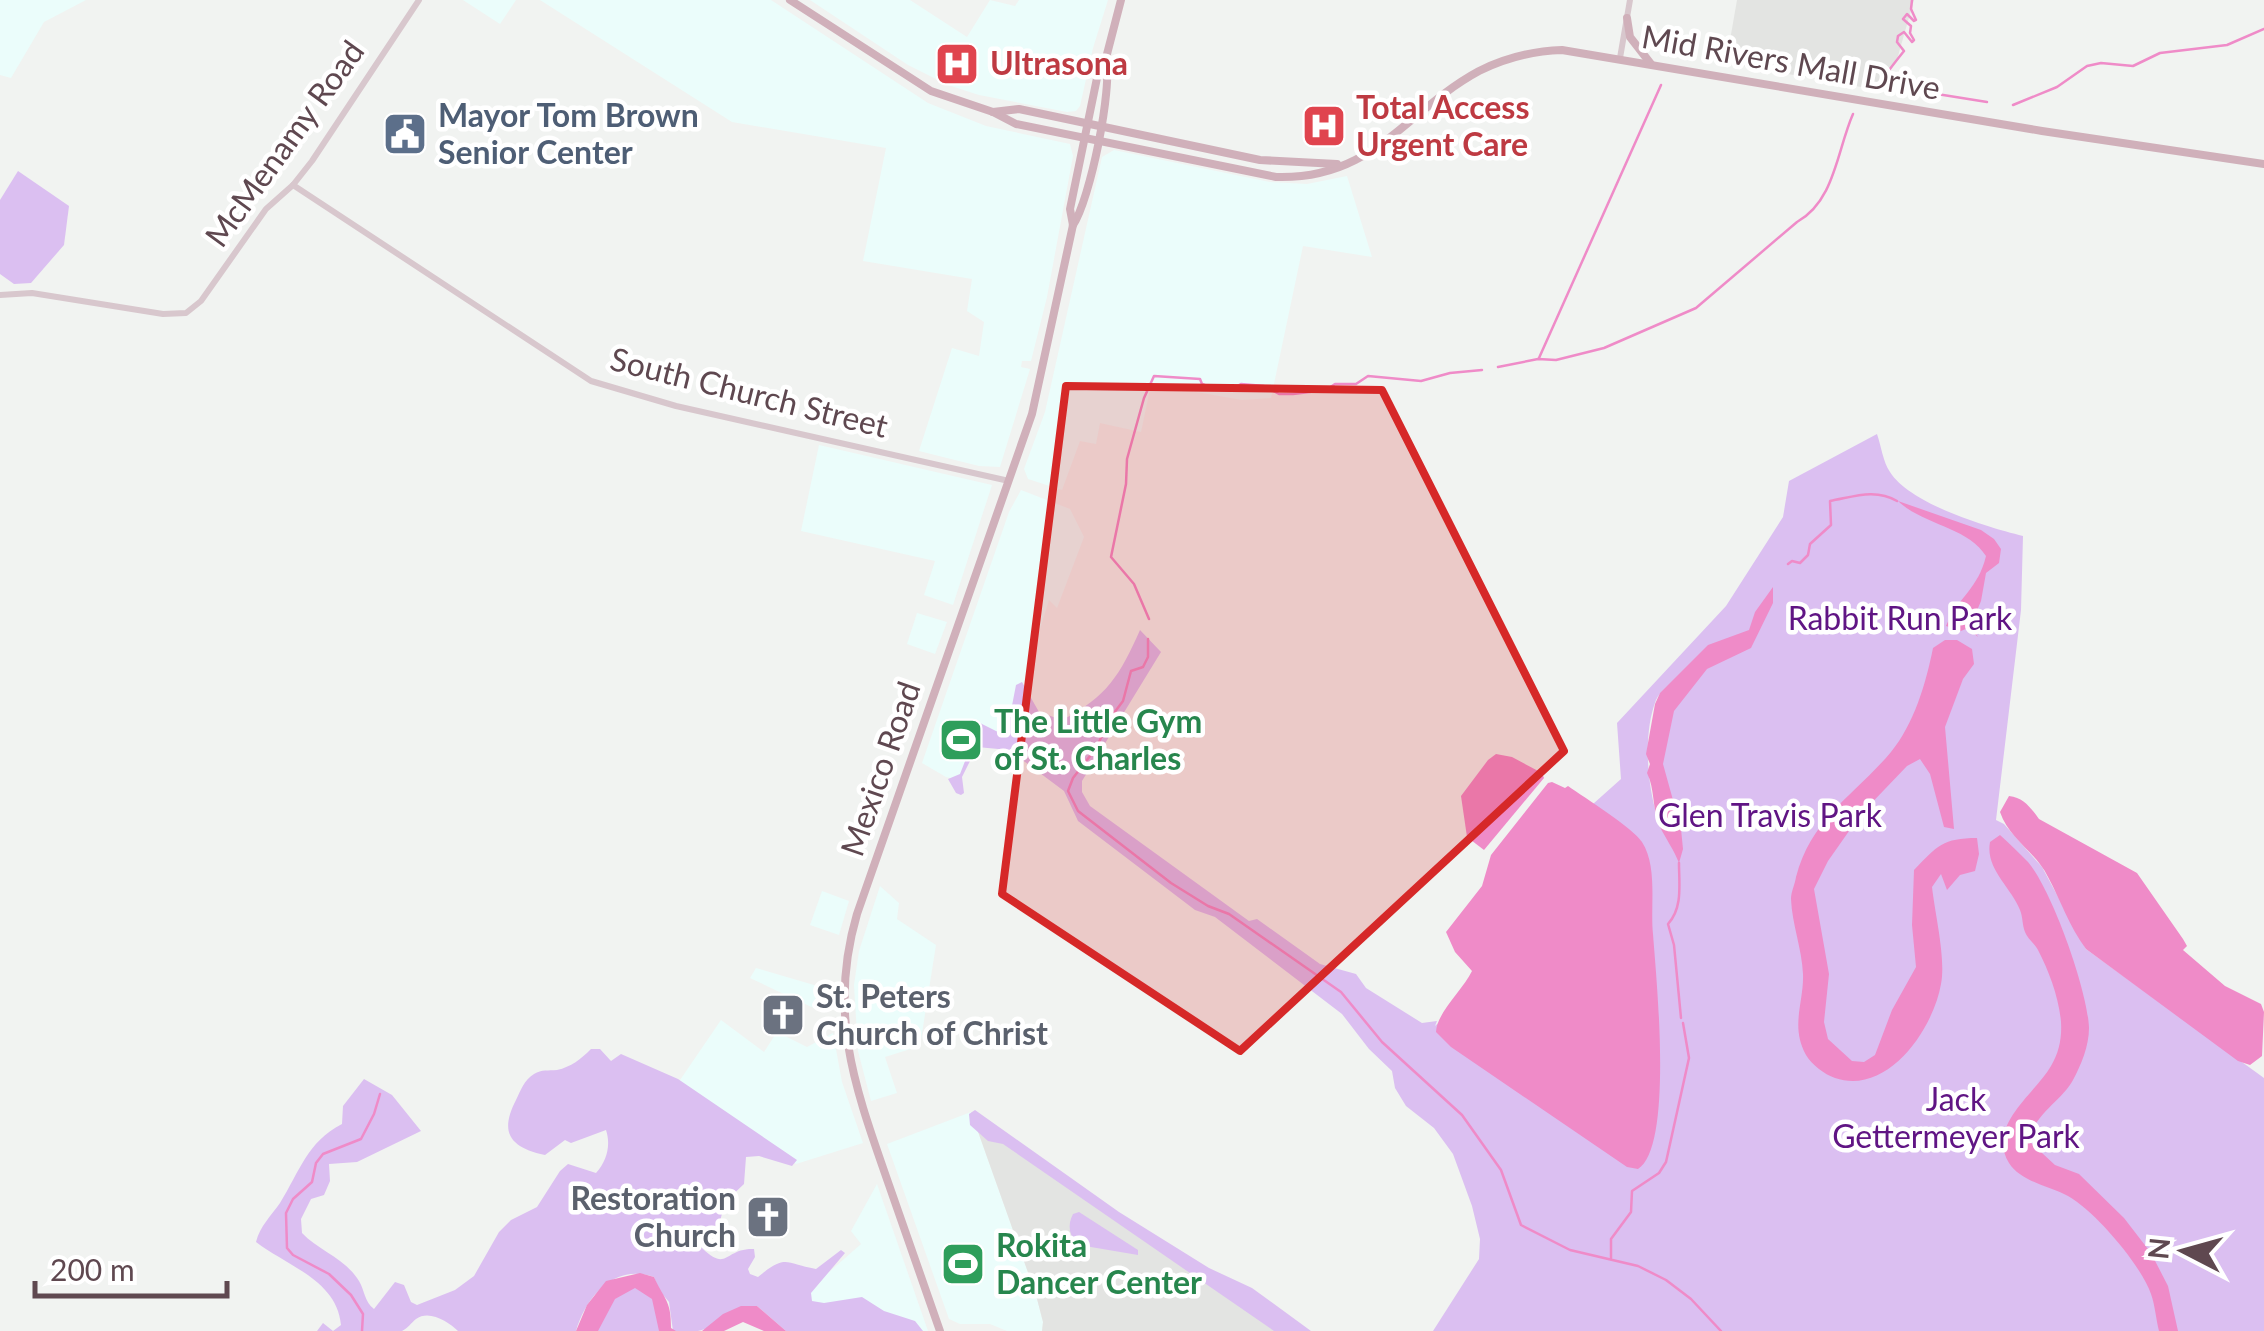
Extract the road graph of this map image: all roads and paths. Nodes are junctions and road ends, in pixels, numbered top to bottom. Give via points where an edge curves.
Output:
1 (419, 0) edge
2 (790, 0) edge
3 (1120, 0) edge
4 (1630, 0) edge
5 (1627, 18) junction
6 (1106, 58) junction
7 (1620, 58) junction
8 (1651, 64) junction
9 (993, 112) junction
10 (1088, 123) junction
11 (1100, 125) junction
12 (1085, 138) junction
13 (1097, 140) junction
14 (1340, 164) junction
15 (2264, 164) edge
16 (293, 185) junction
17 (1073, 225) junction
18 (0, 295) edge
19 (1009, 481) junction
20 (940, 1331) edge

1 - 16 street, McMenamy Road
2 - 9 main road, Mid Rivers Mall Drive via 931,91
3 - 6 main road, Mexico Road
4 - 5 street
5 - 7 street
5 - 8 main road via 1630,38
6 - 10 main road, Mexico Road
6 - 11 main road, Mexico Road via 1110,74
7 - 8 main road, Mid Rivers Mall Drive
7 - 14 main road, Mid Rivers Mall Drive via 1562,50 1502,61 1377,148
8 - 15 main road, Mid Rivers Mall Drive
9 - 10 main road, Mid Rivers Mall Drive via 1019,109
9 - 12 main road, Mid Rivers Mall Drive via 1016,124
10 - 11 main road, Mid Rivers Mall Drive
10 - 12 main road, Mexico Road
11 - 13 main road, Mexico Road
11 - 14 main road, Mid Rivers Mall Drive via 1260,160
12 - 13 main road, Mid Rivers Mall Drive
12 - 17 main road, Mexico Road via 1070,209
13 - 14 main road, Mid Rivers Mall Drive via 1276,177 1320,176
13 - 17 main road, Mexico Road
16 - 18 street, McMenamy Road via 266,209 186,313 32,292
16 - 19 street, South Church Street via 591,382
17 - 19 main road, Mexico Road via 1040,388
19 - 20 main road, Mexico Road via 856,914 844,973 852,1077

